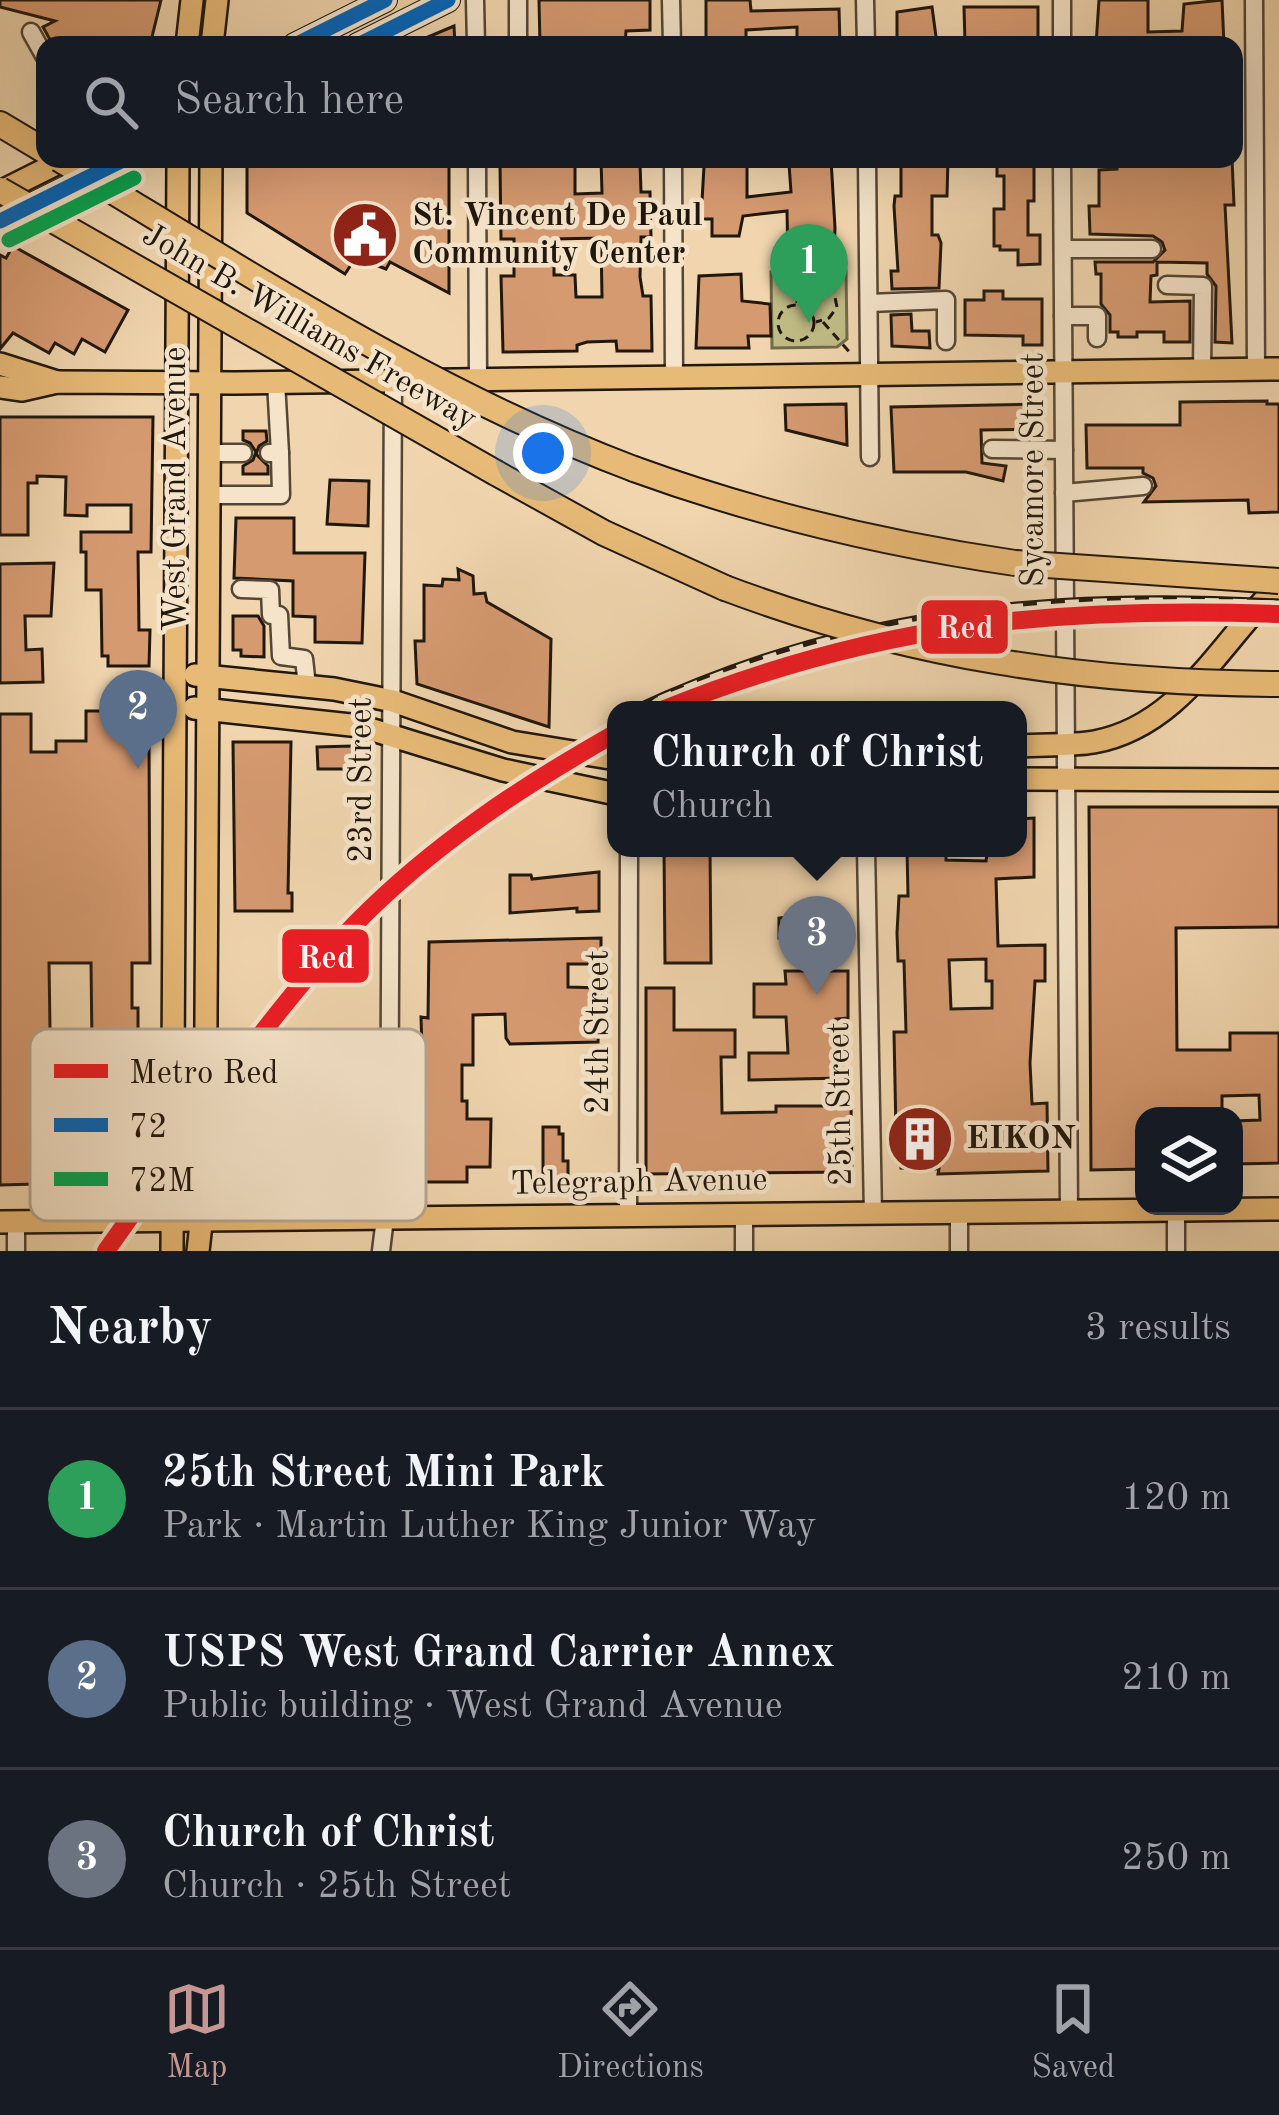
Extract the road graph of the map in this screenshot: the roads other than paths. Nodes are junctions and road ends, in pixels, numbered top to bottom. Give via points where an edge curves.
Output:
1 (192, 0) edge
2 (217, 0) edge
3 (448, 0) edge
4 (475, 0) edge
5 (518, 0) edge
6 (671, 0) edge
7 (865, 0) edge
8 (1062, 0) edge
9 (1254, 0) edge
10 (369, 3) edge
11 (31, 32) dead end
12 (188, 36) edge
13 (213, 36) edge
14 (311, 36) edge
15 (376, 36) edge
16 (476, 36) edge
17 (518, 36) edge
18 (672, 36) edge
19 (866, 36) edge
20 (1062, 36) edge
21 (36, 41) edge
22 (1243, 83) edge
23 (1254, 83) junction
24 (0, 124) edge
25 (36, 146) edge
26 (45, 168) edge
27 (77, 168) edge
28 (107, 168) edge
29 (178, 168) edge
30 (211, 168) edge
31 (477, 168) edge
32 (673, 168) edge
33 (867, 168) edge
34 (1062, 168) edge
35 (0, 191) edge
36 (0, 221) edge
37 (1063, 249) junction
38 (1152, 249) dead end
39 (1167, 285) dead end
40 (869, 303) junction
41 (1063, 316) junction
42 (1097, 338) dead end
43 (946, 341) dead end
44 (0, 364) edge
45 (1267, 369) edge
46 (1202, 370) junction
47 (1064, 372) junction
48 (869, 374) junction
49 (674, 377) junction
50 (393, 380) junction
51 (478, 380) junction
52 (57, 382) junction
53 (176, 382) junction
54 (209, 382) junction
55 (276, 382) junction
56 (0, 387) edge
57 (992, 449) dead end
58 (1064, 451) junction
59 (209, 453) junction
60 (243, 453) dead end
61 (869, 457) dead end
62 (1144, 486) dead end
63 (1064, 493) junction
64 (209, 495) junction
65 (1279, 583) edge
66 (241, 589) dead end
67 (175, 674) junction
68 (208, 676) junction
69 (1279, 684) edge
70 (307, 686) junction
71 (393, 701) junction
72 (175, 706) junction
73 (208, 709) junction
74 (393, 734) junction
75 (1066, 743) junction
76 (1027, 745) edge
77 (607, 758) edge
78 (1066, 778) junction
79 (1027, 779) edge
80 (1279, 780) edge
81 (607, 793) edge
82 (629, 857) edge
83 (866, 857) edge
84 (173, 1029) edge
85 (206, 1029) edge
86 (390, 1029) edge
87 (1243, 1209) edge
88 (1279, 1209) edge
89 (1135, 1211) edge
90 (1069, 1212) junction
91 (959, 1213) junction
92 (873, 1214) junction
93 (744, 1215) junction
94 (1176, 1215) edge
95 (426, 1217) edge
96 (628, 1217) junction
97 (90, 1221) edge
98 (201, 1221) edge
99 (385, 1221) edge
100 (8, 1222) edge
101 (16, 1251) edge
102 (198, 1251) edge
103 (381, 1251) edge
104 (744, 1251) edge
105 (959, 1251) edge
106 (1177, 1251) edge

1 - 12 main road
2 - 13 main road
3 - 15 main road
4 - 16 street
5 - 17 street
6 - 18 street
7 - 19 street
8 - 20 street
9 - 23 street
10 - 14 main road
11 - 21 street
22 - 23 street
23 - 45 street
24 - 25 highway
26 - 35 main road
27 - 65 highway, John B. Williams Freeway, bridge via 421,373 634,469 819,526 1015,562
28 - 36 main road
29 - 53 main road, West Grand Avenue
30 - 54 main road, West Grand Avenue
31 - 51 street
32 - 49 street
33 - 40 street
34 - 37 street, Sycamore Street
35 - 69 highway, John B. Williams Freeway, bridge via 620,541 725,588 863,634 1006,666
37 - 38 street
37 - 41 street, Sycamore Street
39 - 46 street via 1203,286
40 - 43 street via 946,301
40 - 48 street
41 - 42 street via 1097,316
41 - 47 street, Sycamore Street
44 - 52 main road
45 - 46 main road
46 - 47 main road
47 - 48 main road
47 - 58 street, Sycamore Street
48 - 49 main road
48 - 61 street
49 - 51 main road
50 - 51 main road
50 - 55 main road
50 - 71 street, 23rd Street
52 - 53 main road
52 - 56 main road
53 - 54 main road
53 - 67 main road, West Grand Avenue
54 - 55 main road
54 - 59 main road, West Grand Avenue
55 - 64 street via 281,495
57 - 58 street
58 - 63 street, Sycamore Street
59 - 60 street
59 - 64 main road, West Grand Avenue
62 - 63 street
63 - 75 street, Sycamore Street
64 - 68 main road, West Grand Avenue
65 - 75 main road via 1182,695 1143,724
66 - 70 street via 270,590 281,656 304,659
67 - 68 main road
67 - 72 main road, West Grand Avenue
68 - 70 main road
68 - 73 main road, West Grand Avenue
70 - 71 main road
71 - 74 street, 23rd Street
71 - 77 main road via 512,742
72 - 73 main road
72 - 84 main road, West Grand Avenue
73 - 74 main road
73 - 85 main road, West Grand Avenue
74 - 81 main road
74 - 86 street, 23rd Street
75 - 76 main road
75 - 78 street, Sycamore Street
78 - 79 main road
78 - 80 main road
78 - 90 street, Sycamore Street
82 - 96 street, 24th Street
83 - 92 street, 25th Street
87 - 88 main road, Telegraph Avenue
89 - 90 main road, Telegraph Avenue
90 - 91 main road, Telegraph Avenue
91 - 92 main road, Telegraph Avenue
91 - 105 street
92 - 93 main road, Telegraph Avenue
93 - 96 main road, Telegraph Avenue
93 - 104 street
94 - 106 street
95 - 96 main road, Telegraph Avenue
97 - 100 main road, Telegraph Avenue
98 - 102 main road, West Grand Avenue
99 - 103 street, 23rd Street
100 - 101 street

